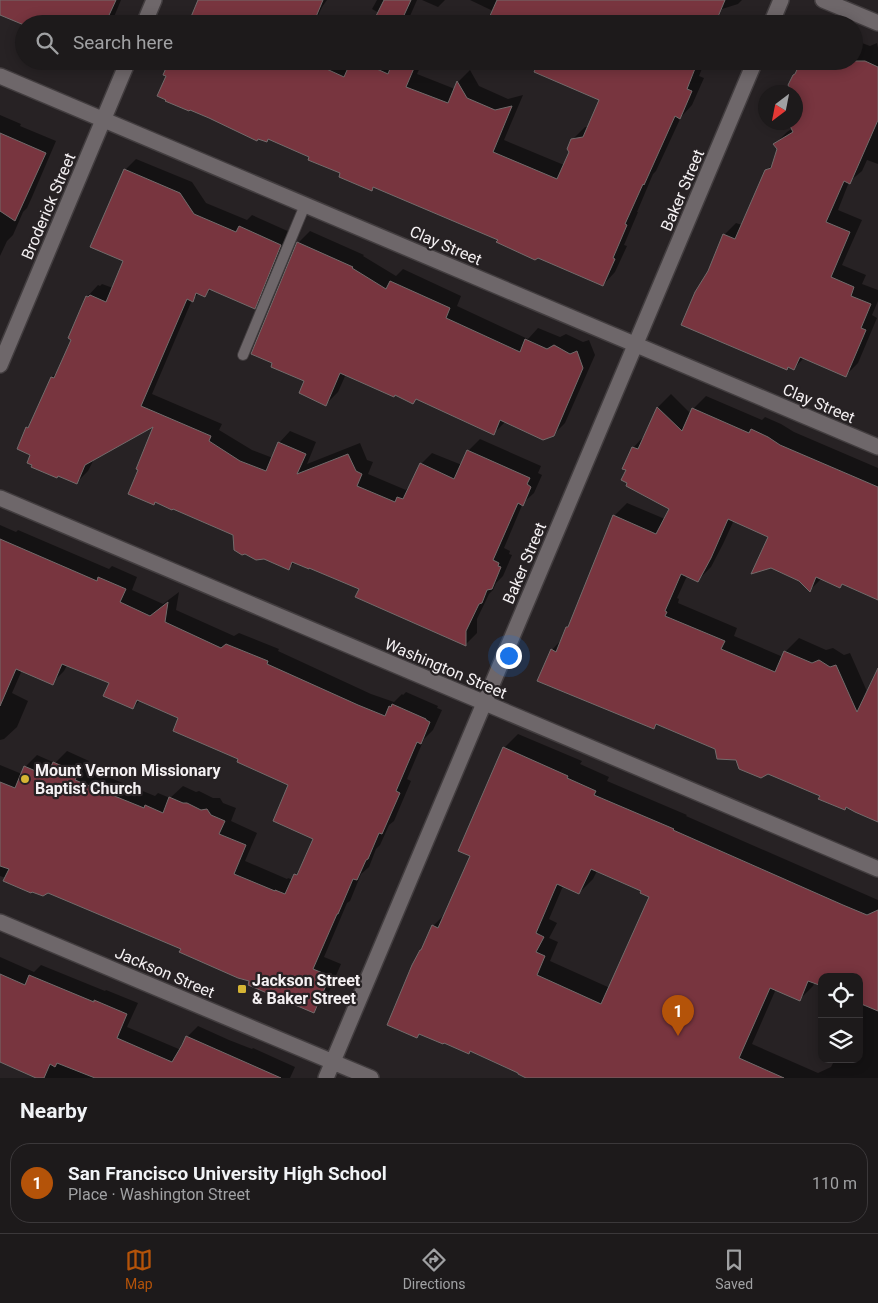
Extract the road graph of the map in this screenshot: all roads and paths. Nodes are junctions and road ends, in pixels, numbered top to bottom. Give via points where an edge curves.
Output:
1 (154, 0) edge
2 (781, 0) edge
3 (823, 0) edge
4 (148, 15) edge
5 (775, 15) edge
6 (859, 15) edge
7 (863, 17) edge
8 (878, 23) edge
9 (124, 70) edge
10 (751, 70) edge
11 (0, 76) edge
12 (104, 120) junction
13 (305, 205) junction
14 (636, 344) junction
15 (243, 355) dead end
16 (0, 365) edge
17 (878, 447) edge
18 (0, 498) edge
19 (484, 703) junction
20 (878, 869) edge
21 (0, 922) edge
22 (333, 1062) junction
23 (326, 1078) edge
24 (371, 1078) edge

1 - 4 street
2 - 5 street
3 - 6 street
7 - 8 street
9 - 12 street, Broderick Street
10 - 14 street, Baker Street
11 - 12 street, Clay Street
12 - 13 street, Clay Street
12 - 16 street, Broderick Street
13 - 14 street, Clay Street
13 - 15 lane
14 - 17 street, Clay Street
14 - 19 street, Baker Street
18 - 19 street, Washington Street
19 - 20 street, Washington Street
19 - 22 street, Baker Street
21 - 22 street, Jackson Street
22 - 23 street, Baker Street
22 - 24 street, Jackson Street

